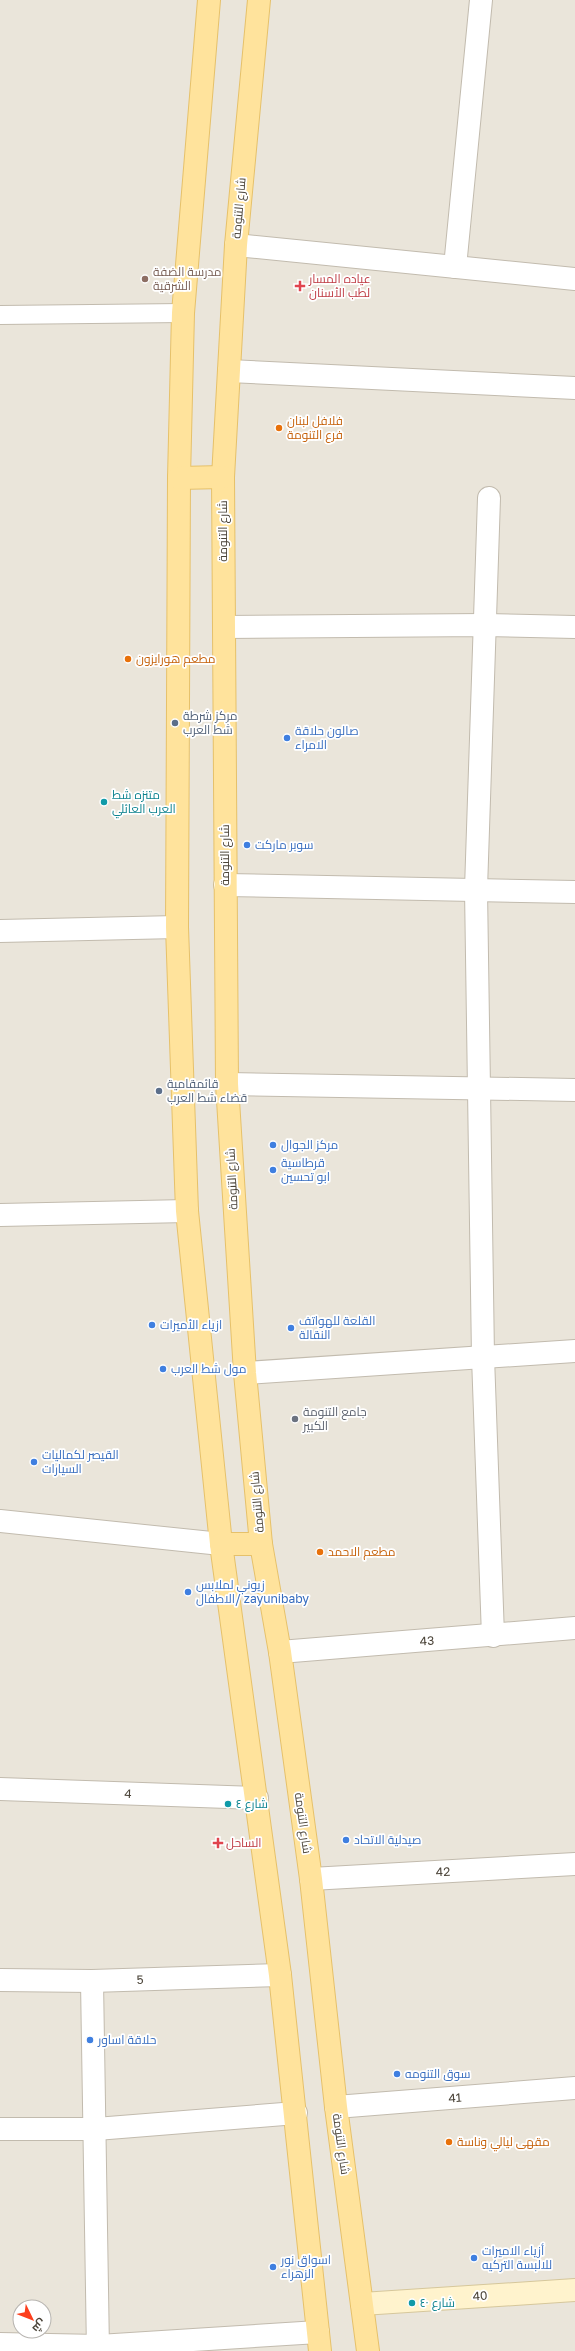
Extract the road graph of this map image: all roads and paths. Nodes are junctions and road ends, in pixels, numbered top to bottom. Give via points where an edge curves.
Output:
1 (209, 0) edge
2 (259, 0) edge
3 (481, 0) edge
4 (236, 245) junction
5 (455, 267) junction
6 (575, 279) edge
7 (183, 313) junction
8 (0, 315) edge
9 (229, 371) junction
10 (575, 388) edge
11 (223, 477) junction
12 (179, 478) junction
13 (489, 498) dead end
14 (485, 625) junction
15 (224, 627) junction
16 (575, 627) edge
17 (225, 885) junction
18 (476, 889) junction
19 (575, 892) edge
20 (177, 927) junction
21 (0, 931) edge
22 (227, 1084) junction
23 (479, 1088) junction
24 (575, 1090) edge
25 (187, 1211) junction
26 (0, 1215) edge
27 (575, 1351) edge
28 (483, 1358) junction
29 (245, 1373) junction
30 (0, 1521) edge
31 (221, 1544) junction
32 (261, 1544) junction
33 (575, 1628) edge
34 (493, 1636) junction
35 (280, 1652) junction
36 (0, 1789) edge
37 (257, 1798) junction
38 (575, 1864) edge
39 (311, 1879) junction
40 (280, 1975) junction
41 (0, 1980) edge
42 (92, 1981) junction
43 (575, 2088) edge
44 (336, 2107) junction
45 (296, 2113) junction
46 (0, 2129) edge
47 (96, 2129) junction
48 (575, 2290) edge
49 (362, 2304) junction
50 (319, 2341) edge
51 (0, 2344) edge
52 (99, 2348) edge
53 (368, 2351) edge

1 - 7 main road
2 - 4 main road, شارع التنومة
3 - 5 street
4 - 5 street
4 - 9 main road, شارع التنومة
5 - 6 street
7 - 8 lane
7 - 12 main road
9 - 10 street
9 - 11 main road, شارع التنومة
11 - 12 main road
11 - 15 main road, شارع التنومة
12 - 20 main road
13 - 14 street
14 - 15 street
14 - 16 street
14 - 18 street
15 - 17 main road, شارع التنومة
17 - 18 street
17 - 22 main road, شارع التنومة
18 - 19 street
18 - 23 street
20 - 21 street
20 - 25 main road
22 - 23 street
22 - 29 main road, شارع التنومة
23 - 24 street
23 - 28 street
25 - 26 street
25 - 31 main road
27 - 28 street
28 - 29 street
28 - 34 street
29 - 32 main road, شارع التنومة
30 - 31 street
31 - 32 main road
31 - 37 main road
32 - 35 main road, شارع التنومة
33 - 34 street, 43
34 - 35 street, 43
35 - 39 main road, شارع التنومة
36 - 37 street, 4
37 - 40 main road
38 - 39 street, 42
39 - 44 main road, شارع التنومة
40 - 42 street, 5
40 - 45 main road
41 - 42 street, 5
42 - 47 street
43 - 44 street, 41
44 - 49 main road, شارع التنومة
45 - 47 street
45 - 50 main road
46 - 47 street
47 - 52 street
48 - 49 main road, 40
49 - 53 main road, شارع التنومة
50 - 52 street
51 - 52 street

